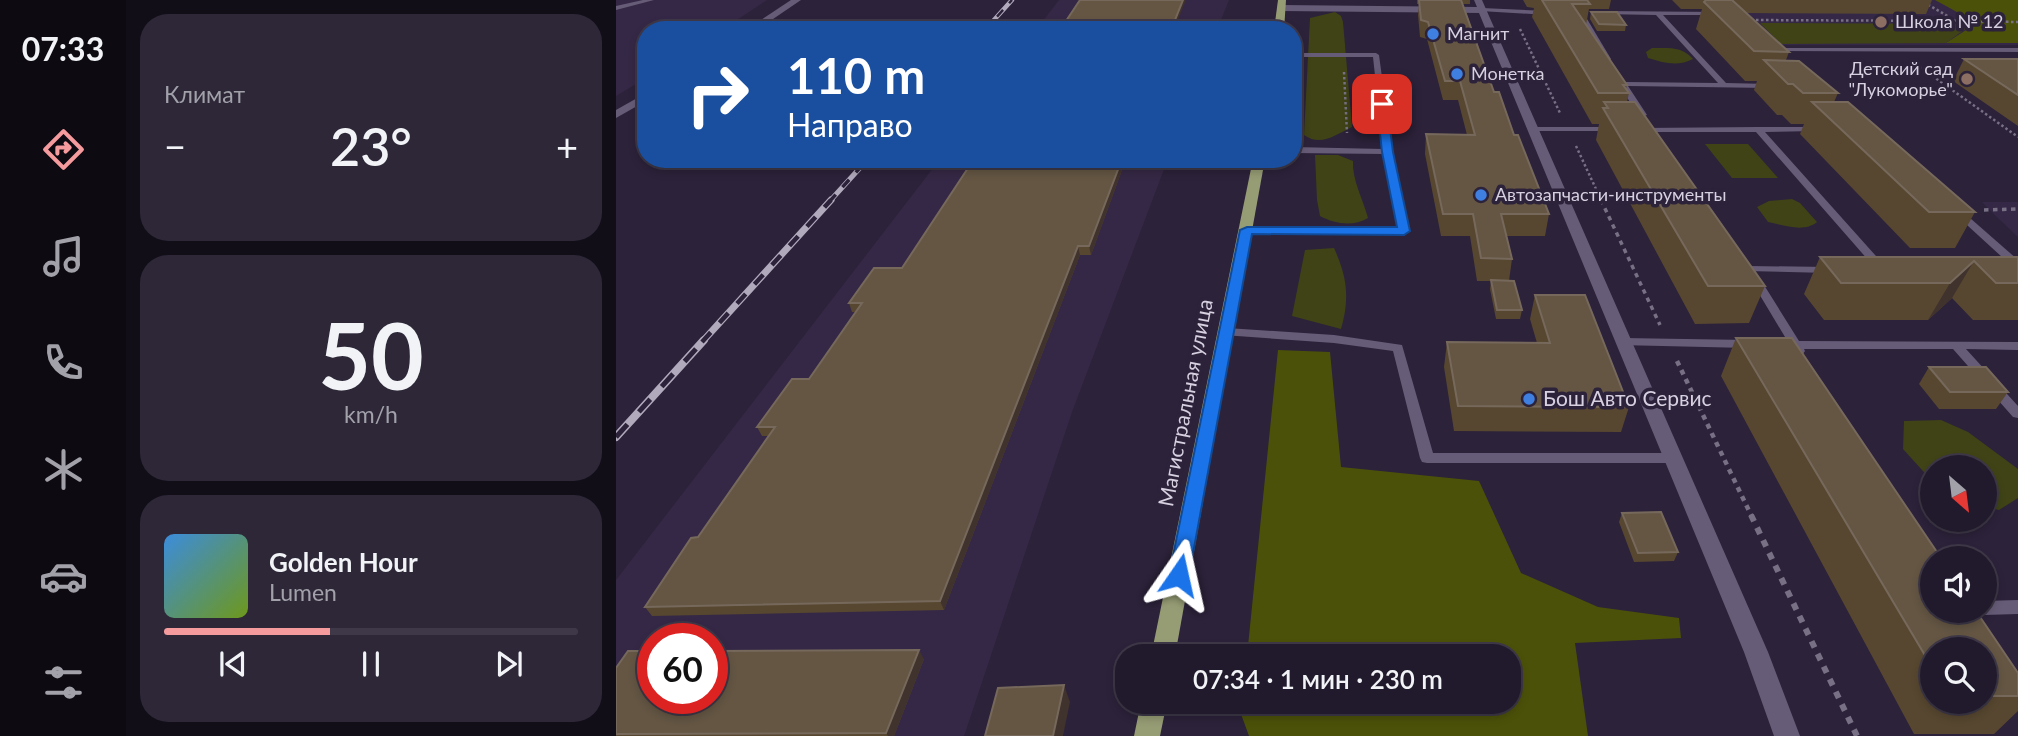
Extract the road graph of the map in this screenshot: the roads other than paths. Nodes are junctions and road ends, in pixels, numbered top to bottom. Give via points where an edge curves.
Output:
1 (651, 0) edge
2 (797, 0) edge
3 (1282, 4) edge
4 (1480, 5) edge
5 (616, 8) edge
6 (1559, 13) edge
7 (1658, 13) junction
8 (1716, 13) edge
9 (764, 21) edge
10 (2018, 50) edge
11 (1302, 55) edge
12 (1786, 59) edge
13 (1622, 84) junction
14 (1724, 85) junction
15 (1777, 86) edge
16 (637, 102) edge
17 (616, 115) edge
18 (1532, 129) junction
19 (1758, 129) junction
20 (1825, 129) edge
21 (1653, 130) junction
22 (1660, 141) edge
23 (1302, 150) edge
24 (1388, 152) junction
25 (1257, 168) edge
26 (1955, 210) edge
27 (1247, 230) junction
28 (1742, 258) edge
29 (2018, 267) edge
30 (2004, 268) edge
31 (1749, 269) junction
32 (1842, 270) edge
33 (1869, 270) edge
34 (1882, 270) junction
35 (1896, 270) edge
36 (1227, 332) junction
37 (1623, 342) junction
38 (1757, 345) edge
39 (1788, 345) junction
40 (1956, 346) junction
41 (2018, 346) edge
42 (1802, 356) edge
43 (2018, 414) edge
44 (1671, 458) junction
45 (2018, 607) edge
46 (1997, 610) edge
47 (1165, 644) edge
48 (1152, 714) edge
49 (1147, 736) edge
50 (1787, 736) edge

1 - 5 lane
2 - 9 street
3 - 4 street
4 - 6 lane via 1511,12
4 - 18 street
7 - 8 lane
7 - 13 lane via 1576,11
7 - 14 lane
10 - 12 lane via 1776,50
11 - 24 lane via 1376,55
13 - 14 lane
13 - 21 lane
14 - 15 lane
16 - 17 street
18 - 21 lane
18 - 37 street
19 - 20 lane
19 - 21 lane
19 - 34 lane
21 - 22 lane
23 - 24 lane
24 - 27 lane via 1404,231
25 - 27 main road, Магистральная улица
26 - 29 lane
27 - 36 main road, Магистральная улица
28 - 31 lane
29 - 30 lane
31 - 32 lane
31 - 39 lane
33 - 34 lane
34 - 35 lane
36 - 44 lane via 1398,348 1427,458
36 - 47 main road, Магистральная улица
37 - 38 lane
37 - 44 street
39 - 40 lane
39 - 42 lane
40 - 41 lane
40 - 43 lane
44 - 50 street via 1756,652
45 - 46 lane
48 - 49 main road

